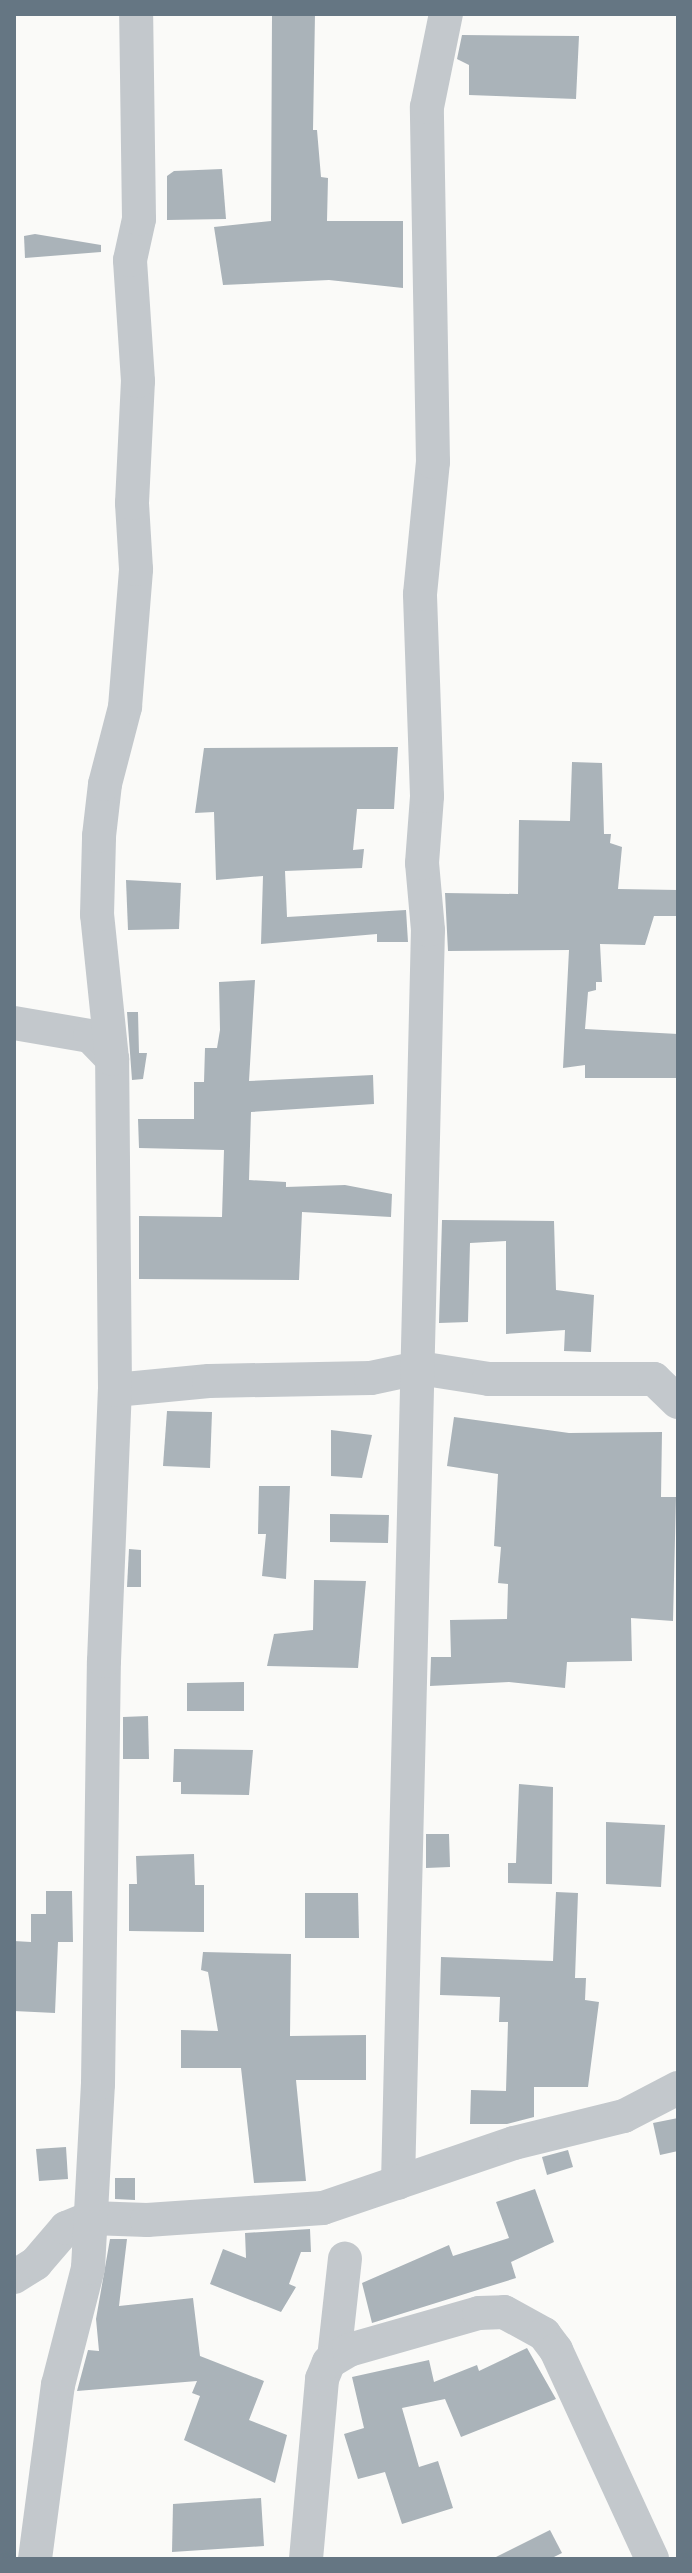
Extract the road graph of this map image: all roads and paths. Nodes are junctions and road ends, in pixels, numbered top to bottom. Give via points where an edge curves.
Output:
1 (136, 14) edge
2 (446, 14) edge
3 (14, 1023) edge
4 (112, 1059) junction
5 (419, 1368) junction
6 (670, 1380) edge
7 (115, 1390) junction
8 (678, 2088) edge
9 (398, 2183) junction
10 (91, 2218) junction
11 (345, 2259) dead end
12 (88, 2268) junction
13 (25, 2270) edge
14 (334, 2358) junction
15 (35, 2559) edge
16 (306, 2559) edge
17 (652, 2559) edge

1 - 4 street via 139,219 130,260 138,381 132,503 136,569 125,707 105,784 99,836 97,915
2 - 5 street via 427,107 433,462 420,558 427,796 422,863 428,930
3 - 4 street via 90,1036
4 - 7 street
5 - 6 street via 489,1379
5 - 7 street via 371,1378 209,1381
5 - 9 street
7 - 10 street
8 - 9 street via 624,2116 514,2143
9 - 10 street via 323,2208 147,2220
10 - 12 street
10 - 13 street via 66,2228
11 - 14 street
12 - 13 street
12 - 15 street via 58,2385
14 - 16 street via 322,2379
14 - 17 street via 479,2313 504,2312 544,2334

